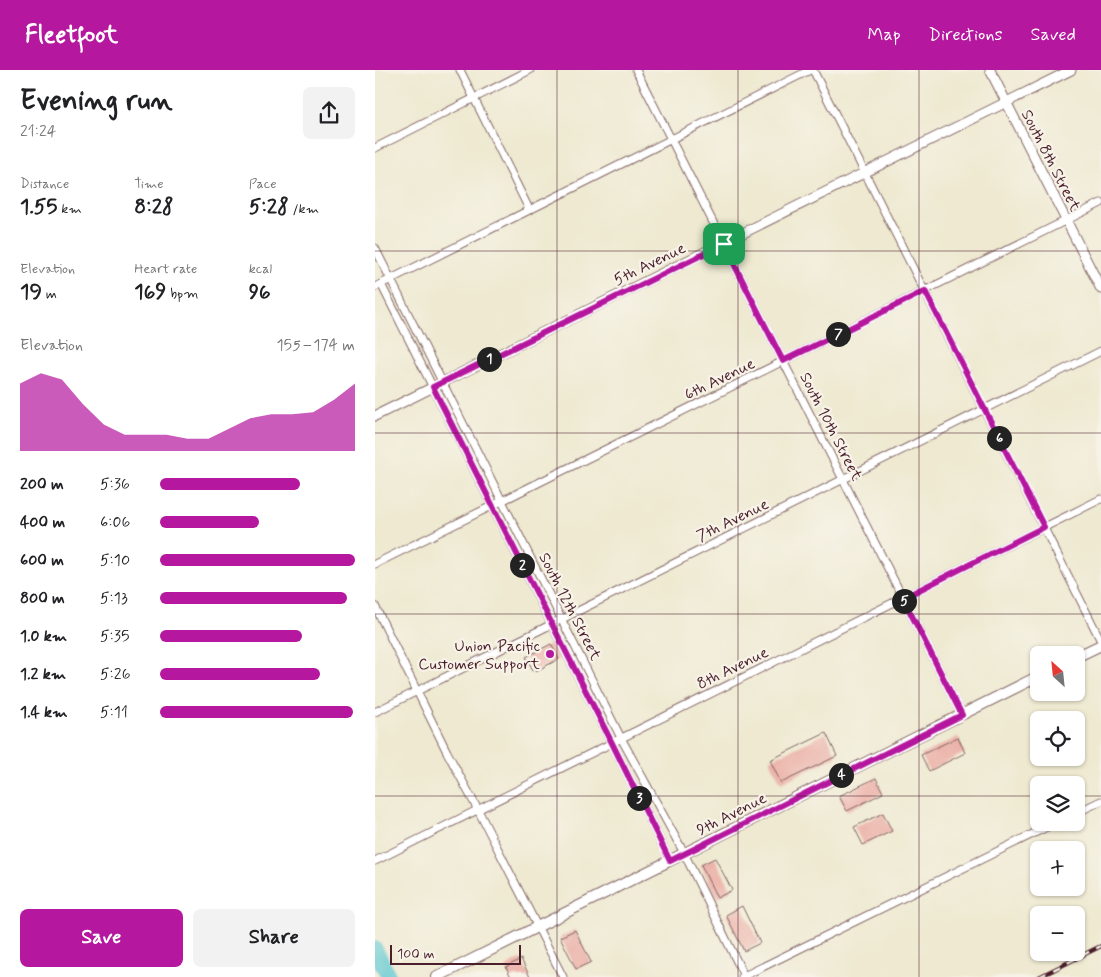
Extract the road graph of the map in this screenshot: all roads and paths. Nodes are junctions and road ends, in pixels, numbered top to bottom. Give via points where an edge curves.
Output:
1 (459, 70) edge
2 (529, 70) edge
3 (636, 70) edge
4 (812, 70) edge
5 (990, 70) edge
6 (1071, 70) edge
7 (473, 98) junction
8 (1006, 102) junction
9 (671, 139) junction
10 (375, 148) edge
11 (865, 173) junction
12 (1101, 203) edge
13 (529, 209) junction
14 (1066, 220) junction
15 (724, 244) junction
16 (375, 248) edge
17 (391, 279) junction
18 (378, 285) edge
19 (1101, 289) edge
20 (925, 291) junction
21 (1101, 350) edge
22 (783, 361) junction
23 (443, 382) junction
24 (433, 387) junction
25 (984, 409) junction
26 (375, 416) edge
27 (843, 480) junction
28 (1101, 499) edge
29 (502, 501) junction
30 (493, 506) junction
31 (1044, 527) junction
32 (375, 564) edge
33 (903, 598) junction
34 (375, 606) edge
35 (562, 619) junction
36 (552, 624) junction
37 (1101, 640) edge
38 (1101, 645) edge
39 (1085, 653) edge
40 (1030, 681) edge
41 (417, 691) junction
42 (375, 712) edge
43 (962, 715) junction
44 (621, 738) junction
45 (612, 743) junction
46 (1101, 801) edge
47 (1085, 809) edge
48 (478, 810) junction
49 (1039, 831) edge
50 (684, 853) junction
51 (375, 861) edge
52 (670, 861) junction
53 (537, 927) junction
54 (743, 976) edge
55 (437, 977) edge
56 (563, 977) edge

1 - 7 street
2 - 7 street
3 - 9 street, South 10th Street
4 - 9 street
4 - 11 street
5 - 8 street, South 8th Street
6 - 8 street, 5th Avenue
7 - 10 street
7 - 13 street
8 - 11 street, 5th Avenue
8 - 14 street, South 8th Street
9 - 13 street
9 - 15 street, South 10th Street
11 - 15 street, 5th Avenue
11 - 20 street
12 - 14 street, 6th Avenue
13 - 17 street
14 - 19 street, South 8th Street
14 - 20 street, 6th Avenue
15 - 22 street, South 10th Street
15 - 23 street, 5th Avenue
16 - 17 street, South 12th Street
17 - 18 street
17 - 23 street, South 12th Street
18 - 24 street
20 - 22 street, 6th Avenue
20 - 25 street
21 - 25 street, 7th Avenue
22 - 27 street, South 10th Street
22 - 29 street, 6th Avenue
23 - 24 street, 5th Avenue
23 - 29 street, South 12th Street
24 - 26 street, 5th Avenue
24 - 30 street
25 - 27 street, 7th Avenue
25 - 31 street
27 - 33 street, South 10th Street
27 - 35 street, 7th Avenue
28 - 31 street, 8th Avenue
29 - 30 street, 6th Avenue
29 - 35 street, South 12th Street
30 - 32 street, 6th Avenue
30 - 36 street
31 - 33 street, 8th Avenue
31 - 37 street
33 - 43 street, South 10th Street
33 - 44 street, 8th Avenue
34 - 41 street
35 - 36 street, 7th Avenue
35 - 44 street, South 12th Street
36 - 41 street, 7th Avenue
36 - 45 street
38 - 39 main road
40 - 43 main road, 9th Avenue
41 - 42 street, 7th Avenue
41 - 48 street
43 - 50 main road, 9th Avenue
44 - 45 street, 8th Avenue
44 - 50 street, South 12th Street
45 - 48 street, 8th Avenue
45 - 52 street
46 - 47 street
48 - 51 street, 8th Avenue
48 - 53 street
49 - 54 street
50 - 52 main road, 9th Avenue
50 - 54 street, South 12th Street
52 - 53 main road, 9th Avenue
53 - 55 main road, 9th Avenue
53 - 56 street

